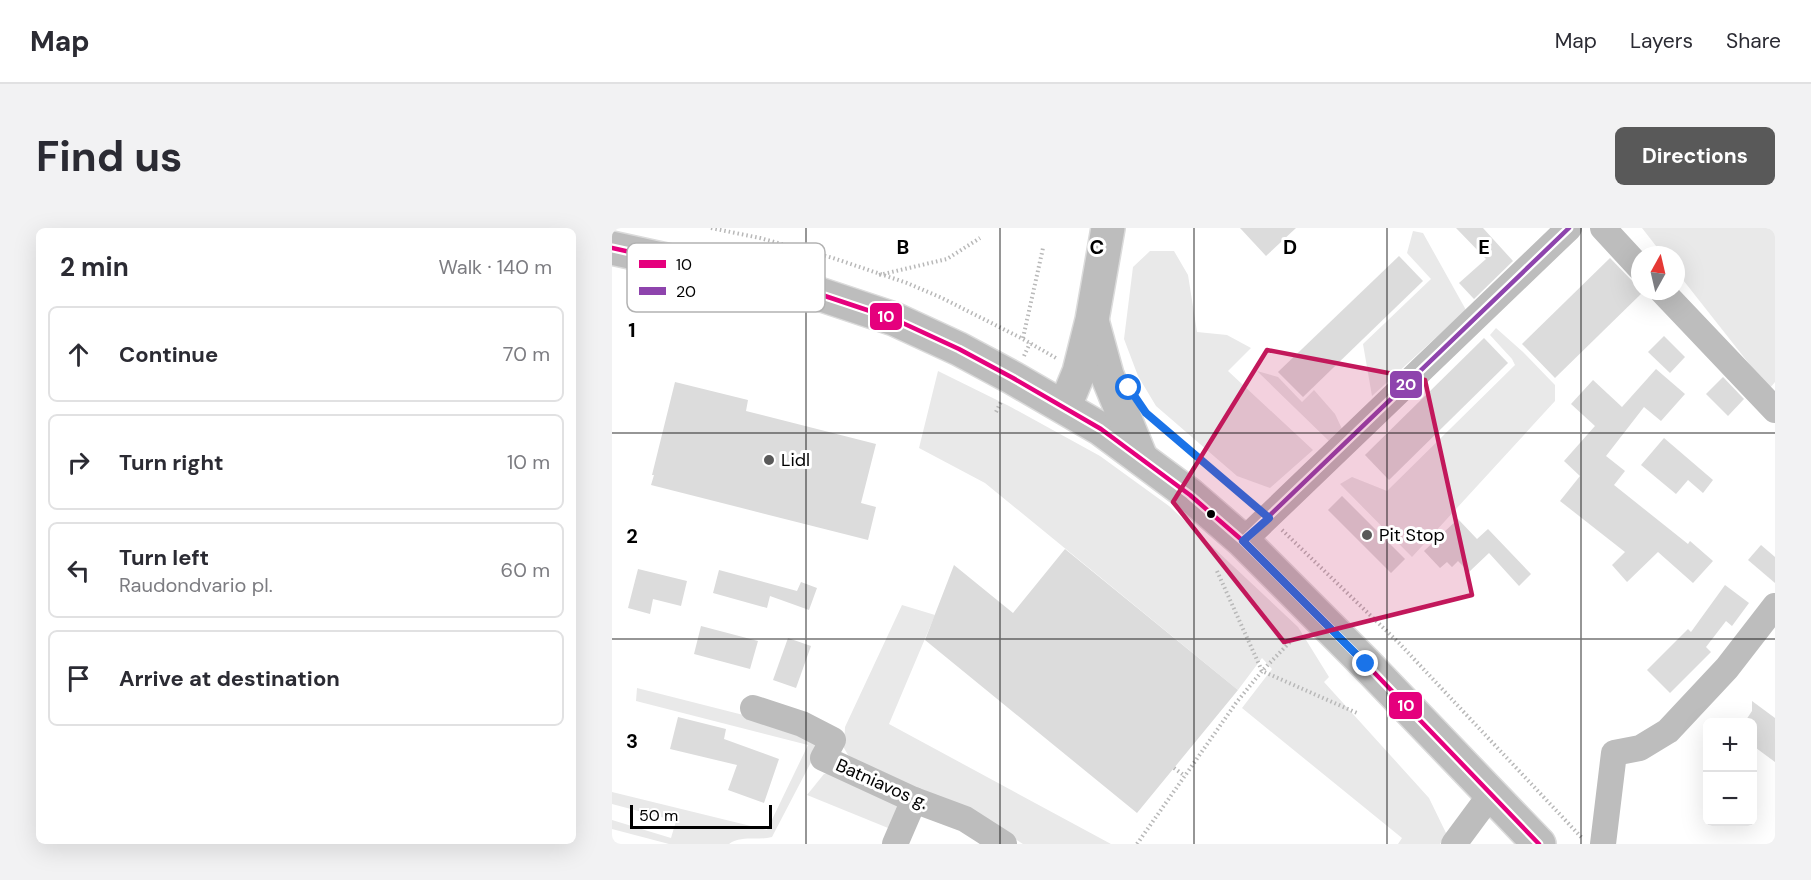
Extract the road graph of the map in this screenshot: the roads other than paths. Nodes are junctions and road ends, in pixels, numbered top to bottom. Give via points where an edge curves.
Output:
1 (1108, 228) edge
2 (1569, 228) edge
3 (1603, 228) edge
4 (1631, 258) edge
5 (825, 297) edge
6 (1671, 300) edge
7 (1092, 320) junction
8 (1065, 406) junction
9 (1775, 410) edge
10 (1141, 458) junction
11 (1243, 541) junction
12 (1775, 606) edge
13 (753, 708) dead end
14 (1491, 794) junction
15 (914, 800) junction
16 (895, 844) edge
17 (1004, 844) edge
18 (1454, 844) edge
19 (1539, 844) edge
20 (1603, 844) edge

1 - 7 main road
2 - 11 street
3 - 4 street
5 - 8 main road via 894,319
6 - 9 street
7 - 8 main road via 1079,372
7 - 10 main road via 1112,390
8 - 10 main road
10 - 11 main road
11 - 14 main road
12 - 20 street via 1727,668 1668,731 1640,748 1614,753
13 - 15 street, Batniavos g. via 802,724 833,740 823,758
14 - 18 street
14 - 19 main road
15 - 16 street
15 - 17 street, Batniavos g. via 965,819

